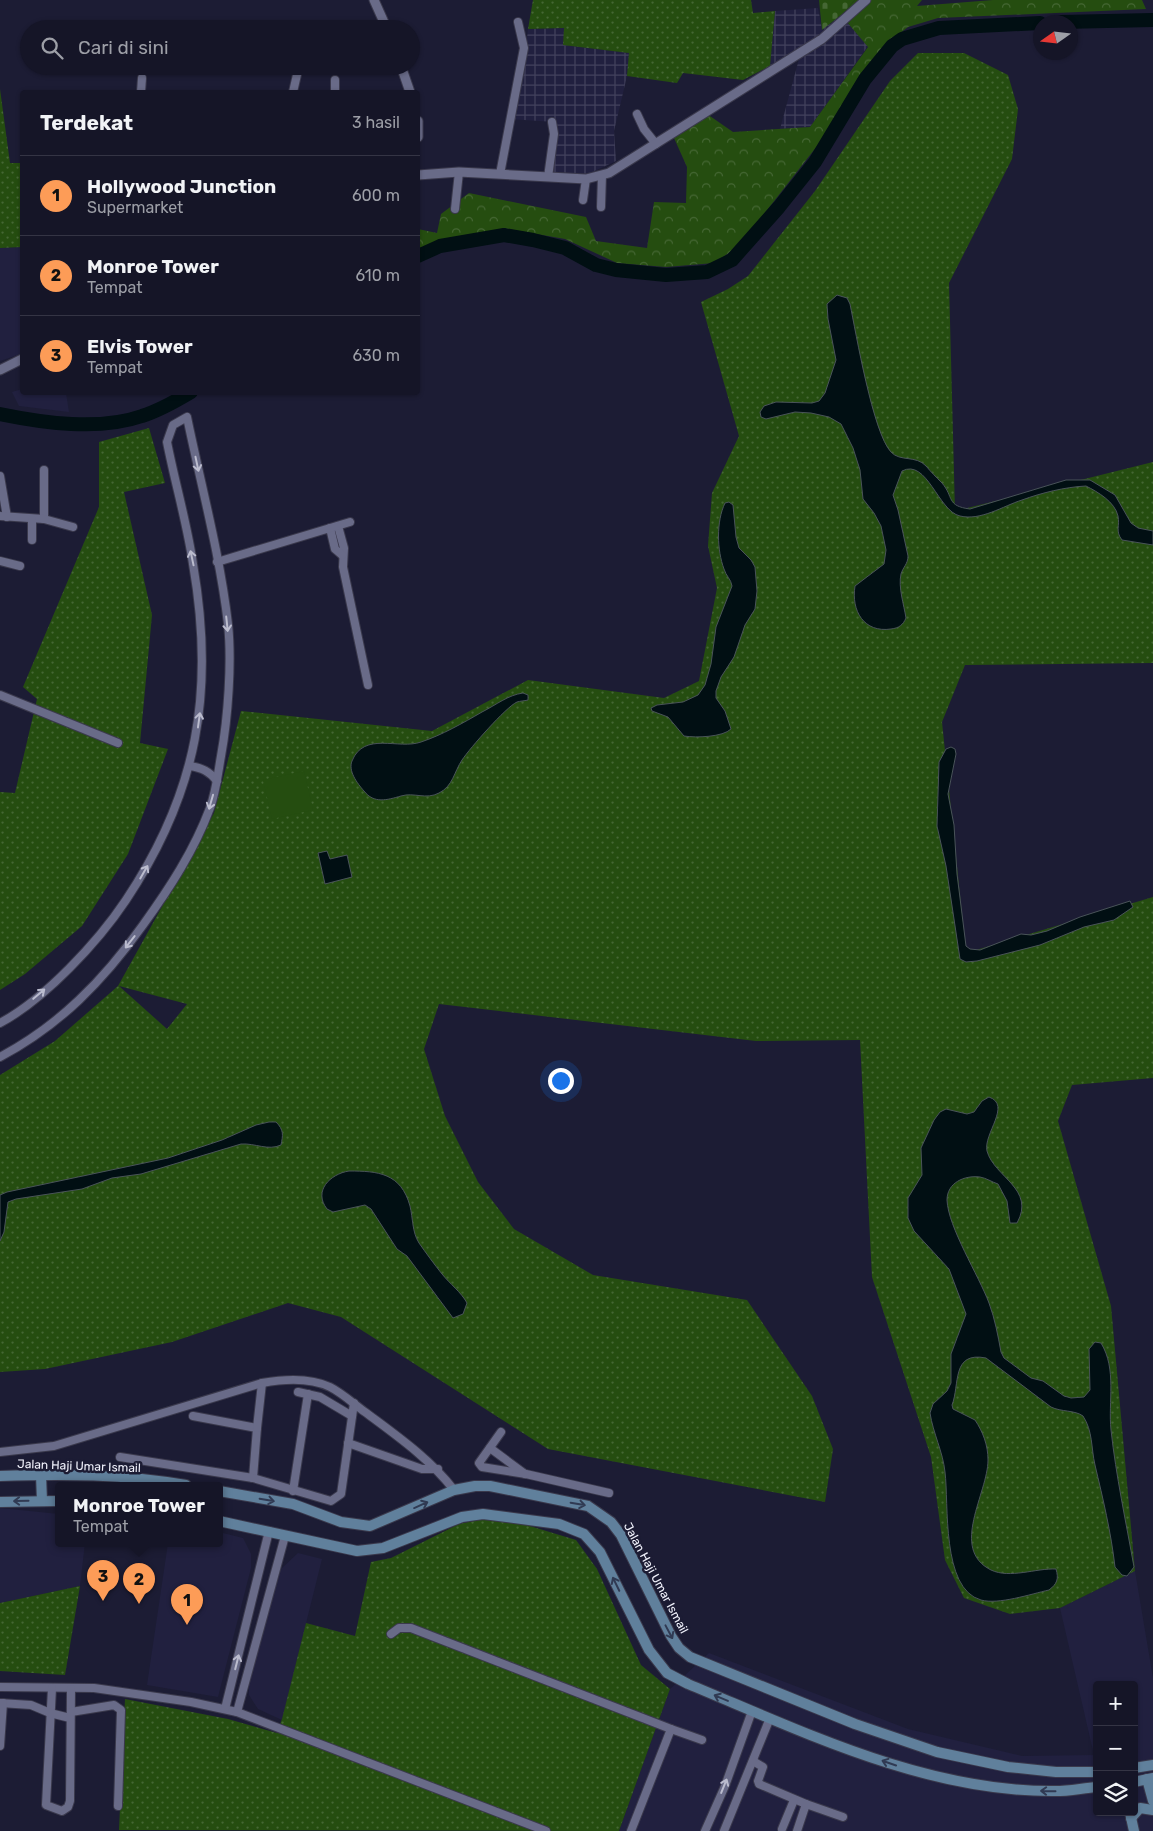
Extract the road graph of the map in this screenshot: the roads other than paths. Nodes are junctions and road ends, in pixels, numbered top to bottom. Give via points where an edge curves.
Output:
1 (374, 0) edge
2 (866, 0) edge
3 (383, 20) edge
4 (518, 22) dead end
5 (297, 75) edge
6 (404, 75) edge
7 (142, 78) dead end
8 (336, 80) dead end
9 (141, 90) edge
10 (293, 90) edge
11 (335, 90) edge
12 (409, 90) edge
13 (637, 114) dead end
14 (552, 122) dead end
15 (656, 144) junction
16 (459, 172) junction
17 (500, 174) junction
18 (420, 175) edge
19 (602, 175) junction
20 (548, 177) junction
21 (586, 179) junction
22 (584, 200) dead end
23 (601, 207) dead end
24 (455, 209) dead end
25 (20, 360) edge
26 (0, 370) edge
27 (44, 470) dead end
28 (0, 476) edge
29 (3, 516) edge
30 (32, 520) junction
31 (44, 520) junction
32 (350, 522) dead end
33 (73, 527) dead end
34 (334, 527) junction
35 (32, 540) dead end
36 (0, 561) edge
37 (217, 562) junction
38 (20, 566) dead end
39 (368, 685) dead end
40 (0, 695) edge
41 (118, 743) dead end
42 (190, 766) junction
43 (216, 781) junction
44 (0, 1023) edge
45 (0, 1057) edge
46 (262, 1383) junction
47 (298, 1392) dead end
48 (308, 1394) junction
49 (354, 1404) junction
50 (193, 1416) dead end
51 (352, 1416) junction
52 (258, 1428) junction
53 (501, 1432) dead end
54 (348, 1443) junction
55 (490, 1448) junction
56 (0, 1452) edge
57 (120, 1457) dead end
58 (438, 1469) junction
59 (492, 1470) junction
60 (526, 1474) junction
61 (41, 1475) junction
62 (0, 1476) edge
63 (252, 1478) junction
64 (159, 1482) edge
65 (490, 1486) junction
66 (454, 1490) junction
67 (293, 1491) junction
68 (223, 1492) edge
69 (609, 1493) dead end
70 (42, 1501) junction
71 (55, 1501) edge
72 (0, 1502) edge
73 (223, 1522) edge
74 (269, 1531) junction
75 (285, 1536) junction
76 (255, 1586) junction
77 (270, 1589) junction
78 (391, 1634) dead end
79 (0, 1687) edge
80 (52, 1688) junction
81 (71, 1689) junction
82 (1, 1703) edge
83 (225, 1709) junction
84 (752, 1711) junction
85 (237, 1712) junction
86 (50, 1713) junction
87 (70, 1715) junction
88 (770, 1718) junction
89 (671, 1730) junction
90 (702, 1740) dead end
91 (0, 1746) edge
92 (753, 1761) junction
93 (1093, 1772) edge
94 (1150, 1779) edge
95 (1093, 1787) edge
96 (794, 1800) junction
97 (1153, 1801) edge
98 (806, 1804) junction
99 (118, 1806) dead end
100 (1138, 1809) edge
101 (1153, 1810) edge
102 (1130, 1816) edge
103 (843, 1817) dead end
104 (782, 1829) dead end
105 (546, 1831) edge
106 (631, 1831) edge
107 (705, 1831) edge
108 (724, 1831) edge
109 (797, 1831) edge
110 (1134, 1831) edge

1 - 3 street
2 - 15 street via 822,39
4 - 17 street via 524,48
5 - 10 street
6 - 12 street
7 - 9 street
8 - 11 street
13 - 15 street
14 - 20 street via 554,134
15 - 19 street
16 - 17 street
16 - 18 street
16 - 24 street
17 - 20 street
19 - 21 street
19 - 23 street
20 - 21 street
21 - 22 street
25 - 26 street
27 - 31 street
28 - 29 street
29 - 30 street
30 - 31 street
30 - 35 street
31 - 33 street
32 - 34 street
34 - 37 street
34 - 39 street via 335,549 342,555
36 - 38 street
42 -> 37 street via 201,700 201,630 193,564 167,442 173,425 187,417
37 -> 43 street via 228,635 228,697
40 - 41 street
42 - 43 street via 200,767
44 -> 42 street via 66,972 108,928 144,873 171,819
43 -> 45 street via 205,822 176,880 133,940 84,997 30,1041
46 - 49 street via 307,1380 331,1387
46 - 52 street
46 - 56 street via 54,1446
47 - 48 street
48 - 51 street via 320,1397
48 - 67 street
49 - 51 street
49 - 58 street
50 - 52 street
51 - 54 street
52 - 63 street
53 - 55 street
54 - 58 street via 422,1468
54 - 67 street via 338,1497 328,1502
55 - 59 street via 479,1463
55 - 60 street
57 - 63 street
58 - 66 street
59 - 60 street
59 - 65 street
60 - 69 street
61 - 62 main road, Jalan Haji Umar Ismail
61 - 64 main road, Jalan Haji Umar Ismail
61 - 70 main road
63 - 67 street
65 - 66 main road, Jalan Haji Umar Ismail
65 -> 93 main road, Jalan Haji Umar Ismail via 588,1506 612,1522 671,1636 679,1648 702,1663 936,1752 1008,1767
68 -> 66 main road, Jalan Haji Umar Ismail via 293,1504 341,1522 370,1526
70 - 71 main road
70 -> 72 main road
73 - 74 main road
74 - 75 main road
74 - 76 street
75 - 77 street
84 -> 75 main road via 667,1673 649,1650 600,1552 584,1534 574,1529 483,1514 462,1517 373,1550 340,1548
76 - 77 street
83 -> 76 street
77 - 85 street
78 - 89 street via 399,1628 411,1628
79 - 80 street
80 - 81 street
80 - 86 street
81 - 83 street via 104,1690
81 - 87 street
82 - 86 street via 31,1705
82 - 91 street
83 - 85 street
84 - 88 main road
107 -> 84 street
85 - 105 street
86 - 87 street
86 - 87 street via 46,1805 62,1811 70,1801
87 - 99 street via 114,1705 121,1710
88 - 92 street
95 -> 88 main road via 1044,1791 1002,1788 926,1775
89 - 90 street
89 - 106 street
92 - 96 street via 763,1768 758,1783
92 - 108 street
94 - 97 main road
96 - 98 street
96 - 104 street
98 - 103 street
98 - 109 street
100 - 101 main road
102 - 110 main road

